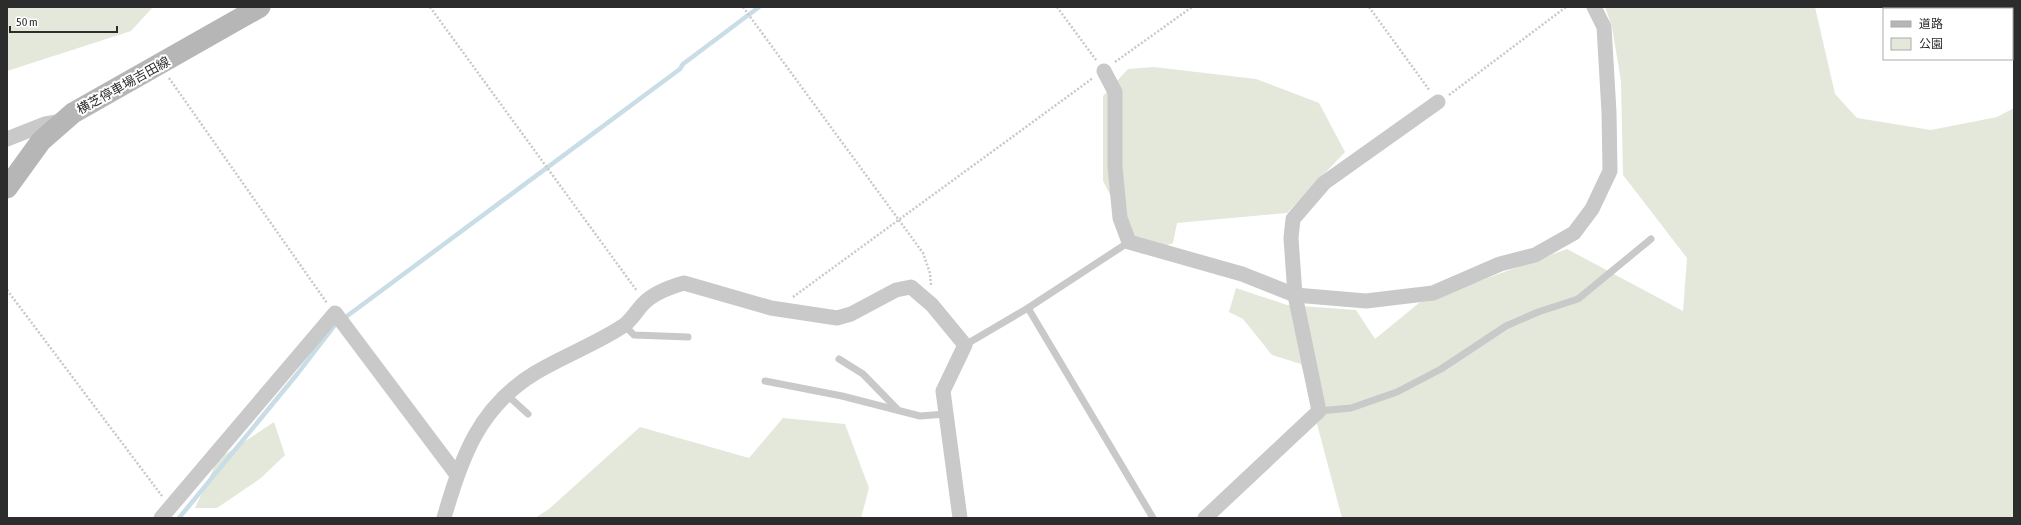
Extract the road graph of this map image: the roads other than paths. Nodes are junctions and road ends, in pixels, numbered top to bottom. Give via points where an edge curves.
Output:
1 (260, 7) edge
2 (1594, 7) edge
3 (1104, 71) road end
4 (1438, 102) road end
5 (63, 121) junction
6 (7, 139) edge
7 (7, 188) edge
8 (1651, 239) dead end
9 (1129, 242) junction
10 (1295, 295) junction
11 (1028, 308) junction
12 (624, 325) junction
13 (688, 337) dead end
14 (965, 345) junction
15 (838, 360) dead end
16 (765, 381) dead end
17 (506, 394) junction
18 (899, 410) junction
19 (1319, 411) junction
20 (528, 414) dead end
21 (946, 414) junction
22 (457, 474) junction
23 (166, 513) edge
24 (444, 518) edge
25 (960, 518) edge
26 (1153, 518) edge
27 (1205, 518) edge

1 - 5 main road, 横芝停車場吉田線
2 - 10 street via 1604,27 1610,171 1592,209 1574,233 1535,255 1500,264 1433,293 1366,301
3 - 9 street via 1115,92 1117,189 1120,218
4 - 10 street via 1324,183 1293,219 1291,238
5 - 6 street via 45,124
5 - 7 main road, 横芝停車場吉田線 via 41,141
8 - 19 lane via 1578,299 1506,326 1441,369 1397,392 1351,408
9 - 10 street via 1242,274
9 - 11 lane
10 - 19 street
11 - 14 lane
11 - 26 lane
12 - 13 lane via 634,335
12 - 14 street via 645,302 669,288 684,283 776,309 837,318 851,314 896,290 911,287 932,304
12 - 17 street via 534,374
14 - 21 street via 943,391
15 - 18 lane via 863,374
16 - 18 lane
17 - 20 lane
17 - 22 street via 481,424
18 - 21 lane via 920,416
19 - 27 street
21 - 25 street
22 - 23 street via 338,317
22 - 24 street

